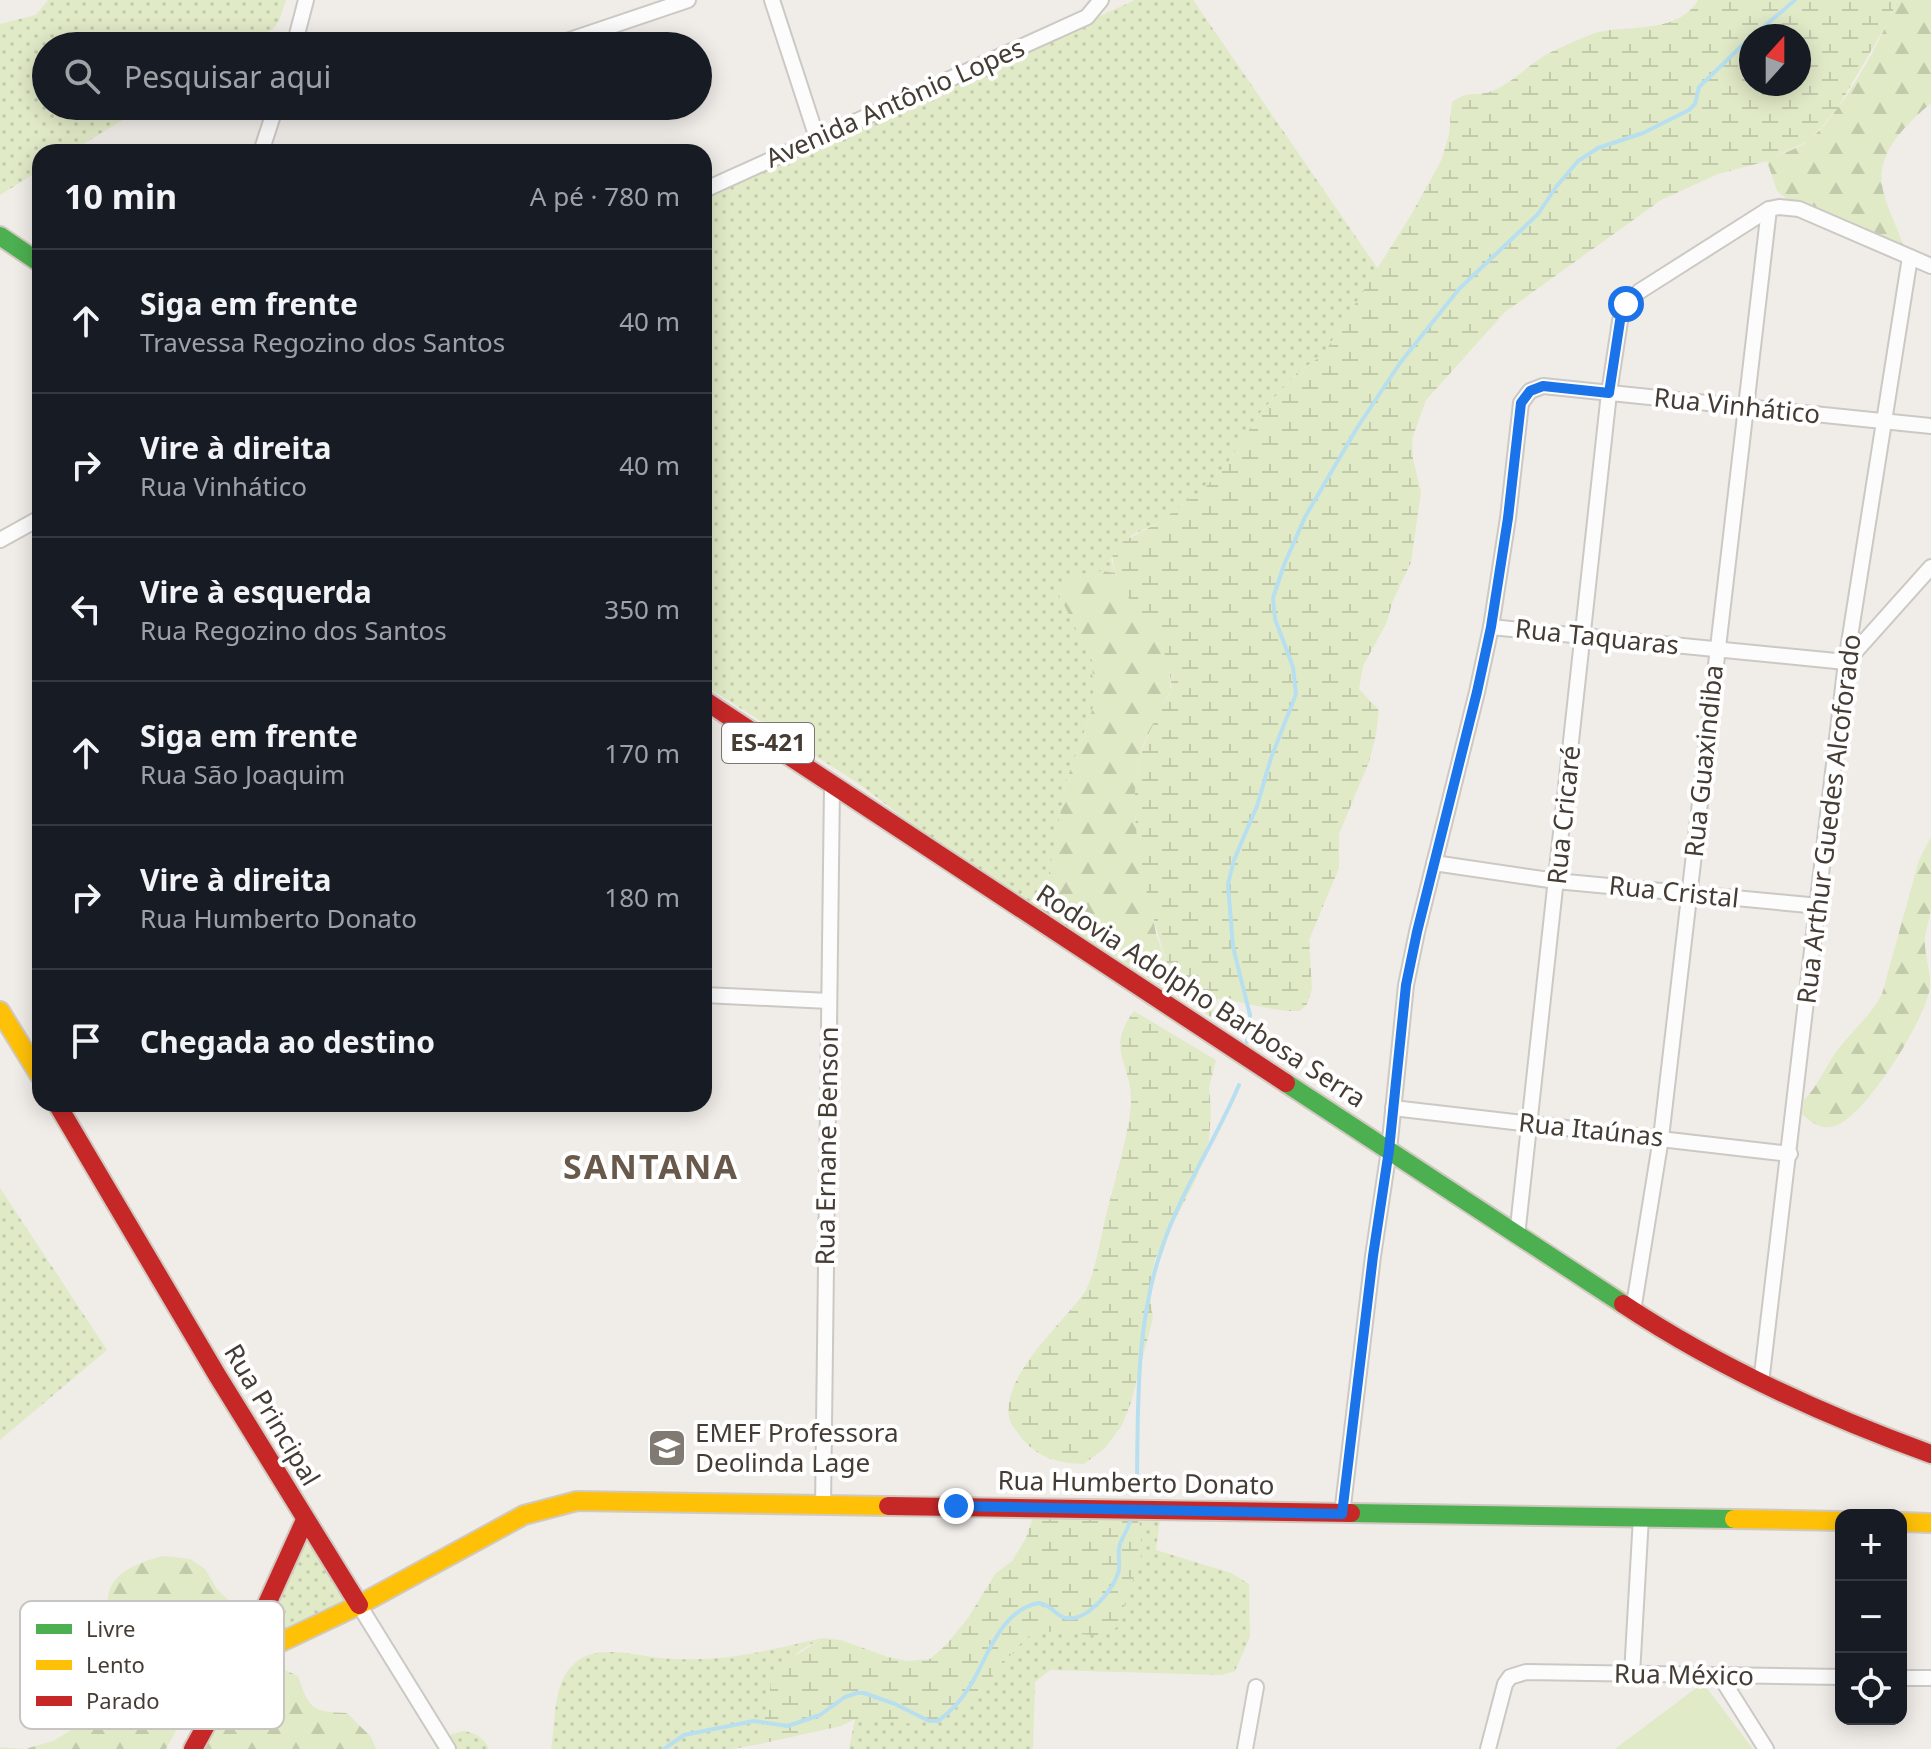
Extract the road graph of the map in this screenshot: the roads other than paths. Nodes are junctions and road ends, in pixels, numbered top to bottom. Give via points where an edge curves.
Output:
1 (306, 0) edge
2 (688, 0) edge
3 (772, 0) edge
4 (1101, 0) edge
5 (298, 32) edge
6 (593, 32) edge
7 (271, 120) edge
8 (817, 138) junction
9 (264, 144) edge
10 (712, 186) edge
11 (1769, 209) junction
12 (0, 236) edge
13 (1910, 257) junction
14 (32, 258) edge
15 (1931, 266) edge
16 (1609, 393) junction
17 (1747, 408) junction
18 (1885, 421) junction
19 (1931, 426) edge
20 (32, 522) edge
21 (0, 540) edge
22 (1931, 568) edge
23 (1491, 627) junction
24 (1584, 637) junction
25 (1717, 649) junction
26 (1846, 662) junction
27 (712, 705) edge
28 (832, 786) junction
29 (1434, 863) junction
30 (1556, 881) junction
31 (1690, 895) junction
32 (1819, 906) junction
33 (712, 995) edge
34 (829, 1001) junction
35 (0, 1011) edge
36 (32, 1063) edge
37 (1393, 1108) junction
38 (62, 1112) edge
39 (1529, 1123) junction
40 (1661, 1138) junction
41 (1389, 1150) junction
42 (1790, 1154) junction
43 (1517, 1236) junction
44 (1633, 1311) junction
45 (1761, 1383) junction
46 (1931, 1454) edge
47 (823, 1506) junction
48 (1342, 1514) junction
49 (1641, 1517) junction
50 (305, 1520) junction
51 (1835, 1521) edge
52 (1907, 1522) edge
53 (1931, 1523) edge
54 (268, 1601) edge
55 (359, 1605) junction
56 (284, 1641) edge
57 (1632, 1674) junction
58 (1720, 1676) junction
59 (1835, 1677) edge
60 (1907, 1678) edge
61 (1931, 1678) edge
62 (1256, 1687) dead end
63 (204, 1729) edge
64 (193, 1749) edge
65 (448, 1749) edge
66 (1245, 1749) edge
67 (1488, 1749) edge
68 (1766, 1749) edge

1 - 5 street
2 - 6 street
3 - 8 street
4 - 8 street, Avenida Antônio Lopes via 1087,17
7 - 9 street
8 - 10 street, Avenida Antônio Lopes
11 - 13 street via 1799,209
11 - 16 street, Rua Cricaré via 1626,304
11 - 17 street, Rua Guaxindiba
12 - 14 main road
13 - 15 street
13 - 18 street, Rua Arthur Guedes Alcoforado
16 - 17 street, Rua Vinhático
16 - 23 street, Rua Vinhático via 1543,386 1521,403
16 - 24 street, Rua Cricaré
17 - 18 street, Rua Vinhático
17 - 25 street, Rua Guaxindiba
18 - 19 street, Rua Vinhático
18 - 26 street, Rua Arthur Guedes Alcoforado
20 - 21 street
22 - 26 street
23 - 24 street, Rua Taquaras
23 - 29 street
24 - 25 street, Rua Taquaras
24 - 30 street, Rua Cricaré
25 - 26 street, Rua Taquaras
25 - 31 street, Rua Guaxindiba
26 - 32 street, Rua Arthur Guedes Alcoforado
27 - 28 main road, Rodovia Adolpho Barbosa Serra / ES-421
28 - 34 street, Rua Ernane Benson
28 - 41 main road, Rodovia Adolpho Barbosa Serra / ES-421
29 - 30 street, Rua Cristal
29 - 37 street via 1406,985
30 - 31 street, Rua Cristal
30 - 39 street, Rua Cricaré
31 - 32 street, Rua Cristal
31 - 40 street, Rua Guaxindiba
32 - 42 street, Rua Arthur Guedes Alcoforado
33 - 34 street
34 - 47 street, Rua Ernane Benson
35 - 36 main road
37 - 39 street, Rua Itaúnas
37 - 41 street
38 - 50 main road, Rua Principal
39 - 40 street, Rua Itaúnas
39 - 43 street, Rua Cricaré
40 - 42 street, Rua Itaúnas
40 - 44 street, Rua Guaxindiba
41 - 43 main road, Rodovia Adolpho Barbosa Serra / ES-421
41 - 48 street
42 - 45 street, Rua Arthur Guedes Alcoforado
43 - 44 main road, Rodovia Adolpho Barbosa Serra / ES-421
44 - 45 main road, Rodovia Adolpho Barbosa Serra / ES-421
45 - 46 main road, Rodovia Adolpho Barbosa Serra / ES-421
47 - 48 main road, Rua Humberto Donato
47 - 55 main road, Rua Humberto Donato via 596,1499 555,1505 524,1515
48 - 49 main road, Rua Humberto Donato
49 - 51 main road, Rua Humberto Donato
49 - 57 street
50 - 54 main road
50 - 55 main road, Rua Principal
52 - 53 main road
55 - 56 main road, Rua Humberto Donato
55 - 65 street, Rua Principal
57 - 58 street, Rua México
57 - 67 street, Rua México via 1526,1672 1510,1677
58 - 59 street, Rua México
58 - 68 street
60 - 61 street
62 - 66 street
63 - 64 main road

